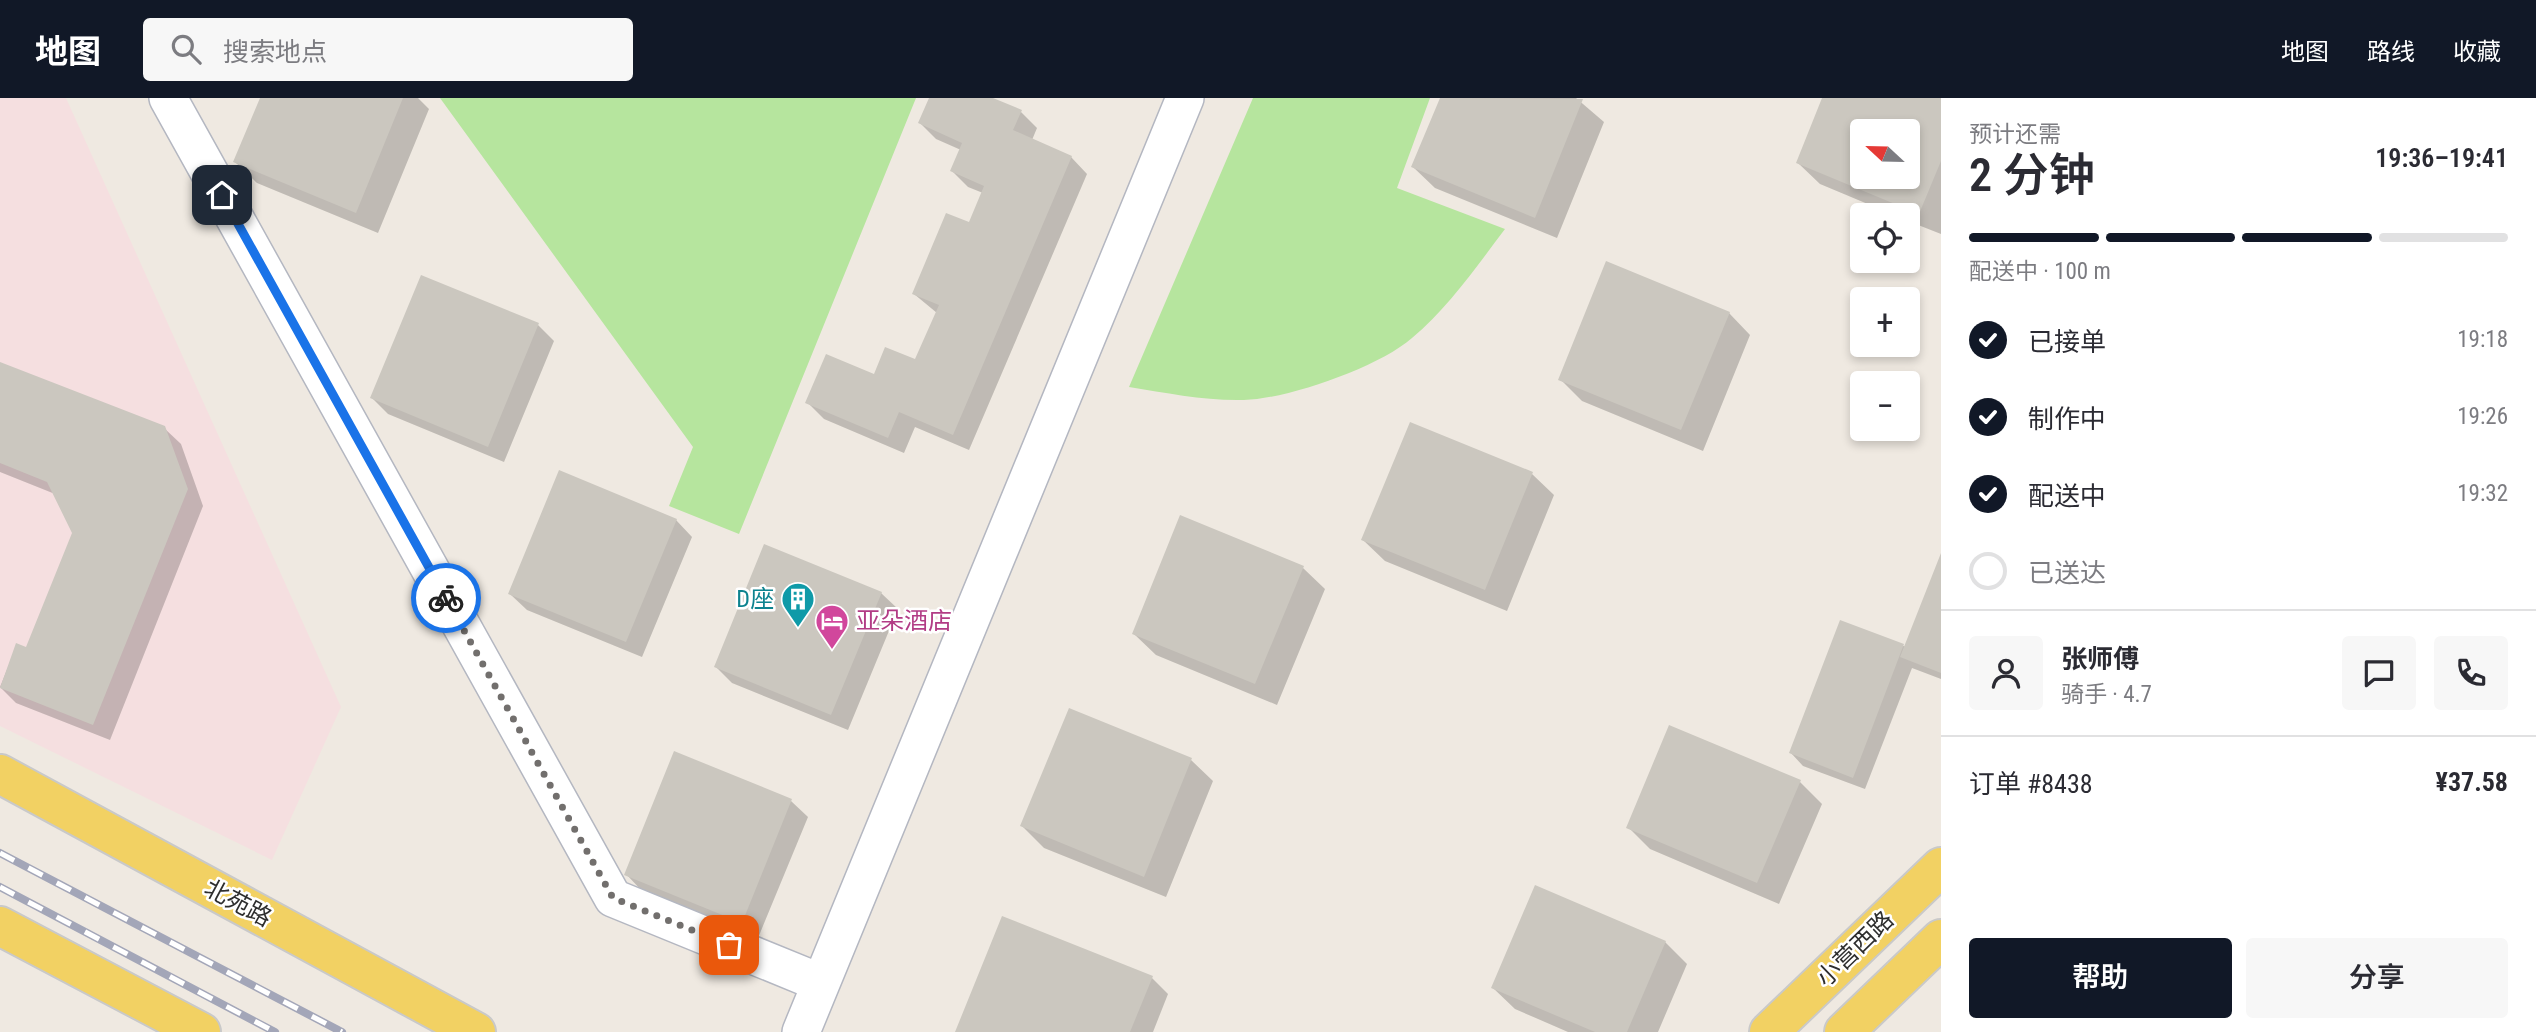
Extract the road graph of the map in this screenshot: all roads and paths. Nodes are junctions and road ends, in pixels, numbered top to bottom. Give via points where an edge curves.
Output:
1 (168, 98) edge
2 (1185, 98) edge
3 (0, 775) edge
4 (1941, 867) edge
5 (0, 926) edge
6 (1941, 939) edge
7 (821, 983) junction
8 (201, 1032) edge
9 (476, 1032) edge
10 (801, 1032) edge
11 (1769, 1032) edge
12 (1844, 1032) edge

1 - 7 street via 613,898
2 - 7 street
3 - 9 main road, 北苑路
4 - 11 main road, 小营西路
5 - 8 main road
6 - 12 main road
7 - 10 street

